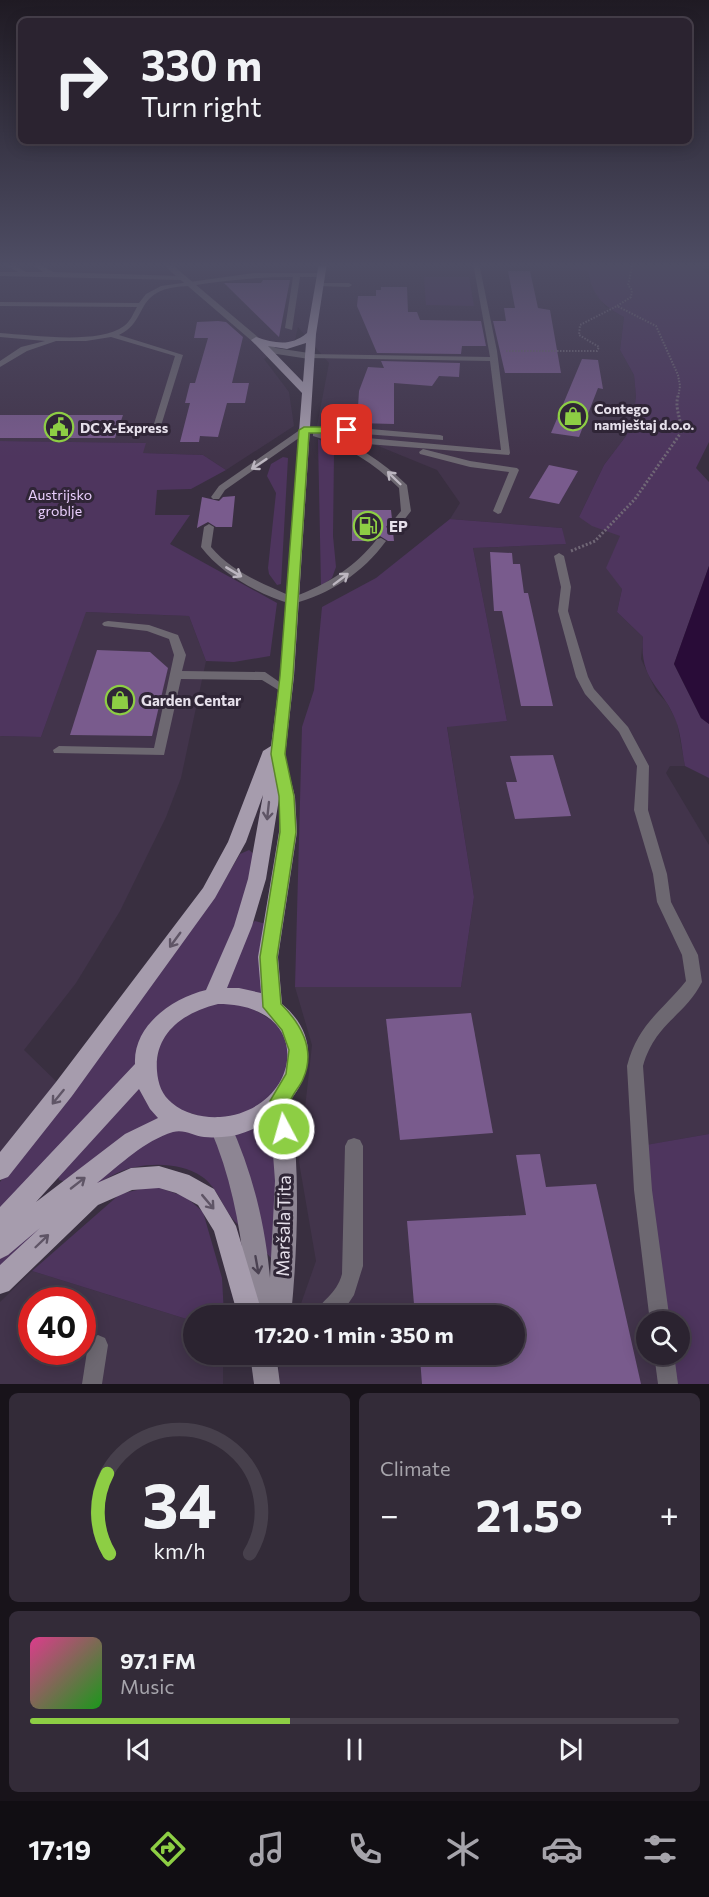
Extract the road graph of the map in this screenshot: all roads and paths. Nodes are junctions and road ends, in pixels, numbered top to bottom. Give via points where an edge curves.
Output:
1 (126, 328) edge
2 (241, 328) edge
3 (312, 328) edge
4 (489, 328) edge
5 (580, 328) edge
6 (656, 328) edge
7 (311, 334) junction
8 (0, 335) edge
9 (111, 335) junction
10 (64, 338) junction
11 (256, 340) junction
12 (494, 355) junction
13 (309, 356) junction
14 (0, 365) edge
15 (307, 392) junction
16 (157, 427) dead end
17 (304, 430) junction
18 (347, 430) junction
19 (440, 438) dead end
20 (390, 443) junction
21 (216, 497) dead end
22 (498, 511) dead end
23 (209, 527) dead end
24 (393, 527) dead end
25 (381, 541) dead end
26 (559, 556) joint
27 (292, 602) junction
28 (108, 624) dead end
29 (288, 661) junction
30 (176, 675) junction
31 (265, 676) junction
32 (285, 690) junction
33 (280, 729) junction
34 (59, 750) dead end
35 (278, 754) junction
36 (214, 995) junction
37 (272, 1007) junction
38 (144, 1069) junction
39 (280, 1101) junction
40 (181, 1121) junction
41 (220, 1128) junction
42 (354, 1146) dead end
43 (0, 1169) edge
44 (0, 1224) edge
45 (0, 1247) edge
46 (0, 1282) edge
47 (247, 1305) edge
48 (261, 1305) edge
49 (280, 1305) edge
50 (335, 1305) edge
51 (659, 1311) edge
52 (98, 1345) dead end
53 (265, 1365) edge
54 (273, 1365) edge
55 (665, 1365) edge
56 (92, 1384) edge
57 (269, 1384) edge
58 (668, 1384) edge

1 - 9 lane
2 - 11 street
3 - 7 main road
4 - 12 lane
5 - 12 path via 579,335 598,347 597,351
6 - 26 path via 681,386 676,405 683,425 680,434 635,499 595,541
7 - 11 main road via 289,347
7 - 13 main road
8 - 10 lane
9 - 10 lane
9 - 16 lane via 179,355
10 - 14 lane via 24,349
11 - 13 street via 281,354
11 - 15 main road
12 - 13 lane
12 - 20 lane via 506,453
13 - 15 main road
15 - 17 main road
17 - 18 lane
17 -> 21 lane via 222,488
24 -> 17 lane via 406,511 404,487 373,459 354,448
17 - 27 main road
18 - 19 lane
18 - 20 lane via 347,437 354,440
20 - 22 lane via 470,464 514,470
23 -> 27 lane via 206,547 213,557 234,573
27 -> 25 lane via 340,581
26 - 51 lane via 566,587 563,611 582,677 589,691 624,730 644,766 640,810 660,874 664,902 690,955 694,982 682,999 648,1030 635,1066 643,1190
27 - 29 main road
28 - 30 lane via 148,628 174,637 180,656
29 - 31 lane
29 - 32 main road
30 - 31 lane
30 - 34 lane via 159,752
31 - 32 lane
32 - 33 main road
33 - 35 main road
33 -> 43 main road via 237,842 209,893
35 -> 36 main road via 257,879 243,926
35 - 37 main road via 288,832 268,957
36 - 37 main road via 245,995
36 - 38 main road via 192,1001 159,1026 149,1043
37 - 39 main road via 290,1025 299,1050 295,1076
38 - 40 main road via 150,1090 162,1108
38 - 44 main road
39 - 41 main road via 243,1123
39 - 49 street, Maršala Tita via 285,1172
40 - 41 main road
45 -> 40 main road via 144,1134
41 -> 48 street, Maršala Tita via 235,1157 247,1204
42 - 50 lane via 353,1266 351,1282
46 -> 47 main road via 90,1197 130,1179 159,1177 181,1183 206,1197 224,1226
52 - 56 lane
53 - 57 street
54 - 57 street
55 - 58 lane

